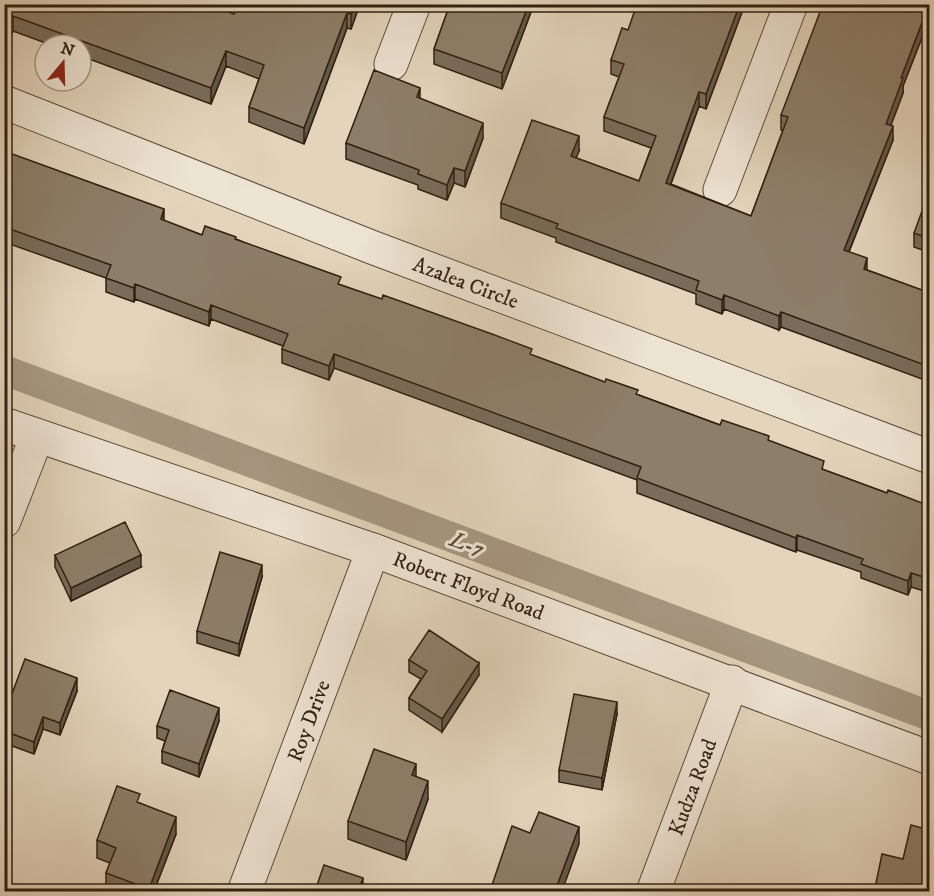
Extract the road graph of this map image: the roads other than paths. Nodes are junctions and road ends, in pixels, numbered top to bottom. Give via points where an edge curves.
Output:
1 (414, 4) edge
2 (791, 4) edge
3 (391, 64) dead end
4 (4, 102) edge
5 (720, 190) dead end
6 (4, 424) edge
7 (37, 436) junction
8 (930, 457) edge
9 (4, 521) edge
10 (373, 550) junction
11 (732, 682) junction
12 (930, 758) edge
13 (244, 891) edge
14 (653, 891) edge

1 - 3 street
2 - 5 street
4 - 8 street, Azalea Circle via 374,248
6 - 7 street, Robert Floyd Road
7 - 9 street
7 - 10 street, Robert Floyd Road
10 - 11 street, Robert Floyd Road
10 - 13 street, Roy Drive
11 - 12 street, Robert Floyd Road
11 - 14 street, Kudza Road

